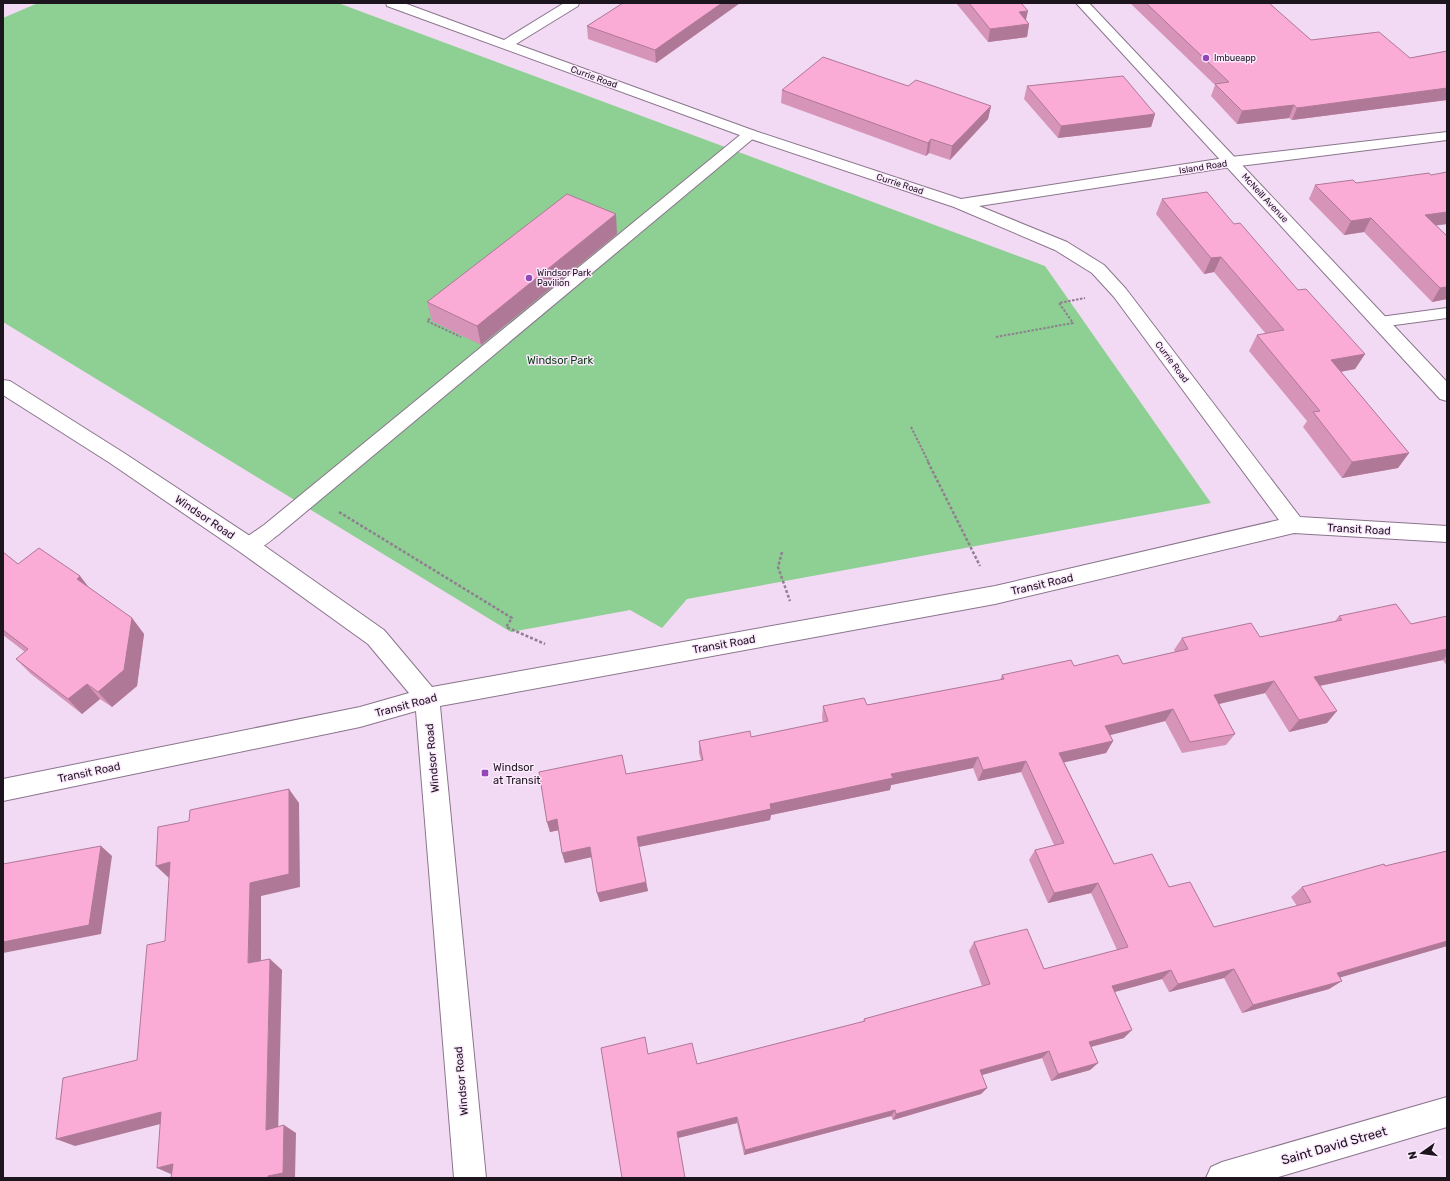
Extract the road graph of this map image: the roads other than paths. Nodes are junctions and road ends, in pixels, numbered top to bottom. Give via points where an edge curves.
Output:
1 (392, 3) edge
2 (573, 3) edge
3 (1082, 3) edge
4 (505, 45) junction
5 (750, 134) junction
6 (1447, 136) edge
7 (1231, 162) junction
8 (960, 204) junction
9 (1447, 313) edge
10 (1380, 322) junction
11 (3, 386) edge
12 (1447, 394) edge
13 (1294, 525) junction
14 (1447, 534) edge
15 (248, 546) junction
16 (427, 698) junction
17 (3, 790) edge
18 (1447, 1112) edge
19 (470, 1178) edge
20 (1222, 1178) edge

1 - 4 street, Currie Road
2 - 4 street
3 - 7 street, McNeill Avenue
4 - 5 street, Currie Road
5 - 8 street, Currie Road
5 - 15 lane via 271,530
6 - 7 street, Island Road
7 - 8 street, Island Road
7 - 10 street, McNeill Avenue
8 - 13 street, Currie Road via 1061,246 1098,269 1120,293
9 - 10 lane
10 - 12 street, McNeill Avenue
11 - 15 street, Windsor Road via 117,458
13 - 14 street, Transit Road
13 - 16 street, Transit Road via 994,595
15 - 16 street, Windsor Road via 376,637
16 - 17 street, Transit Road via 360,717
16 - 19 street, Windsor Road
18 - 20 street, Saint David Street

